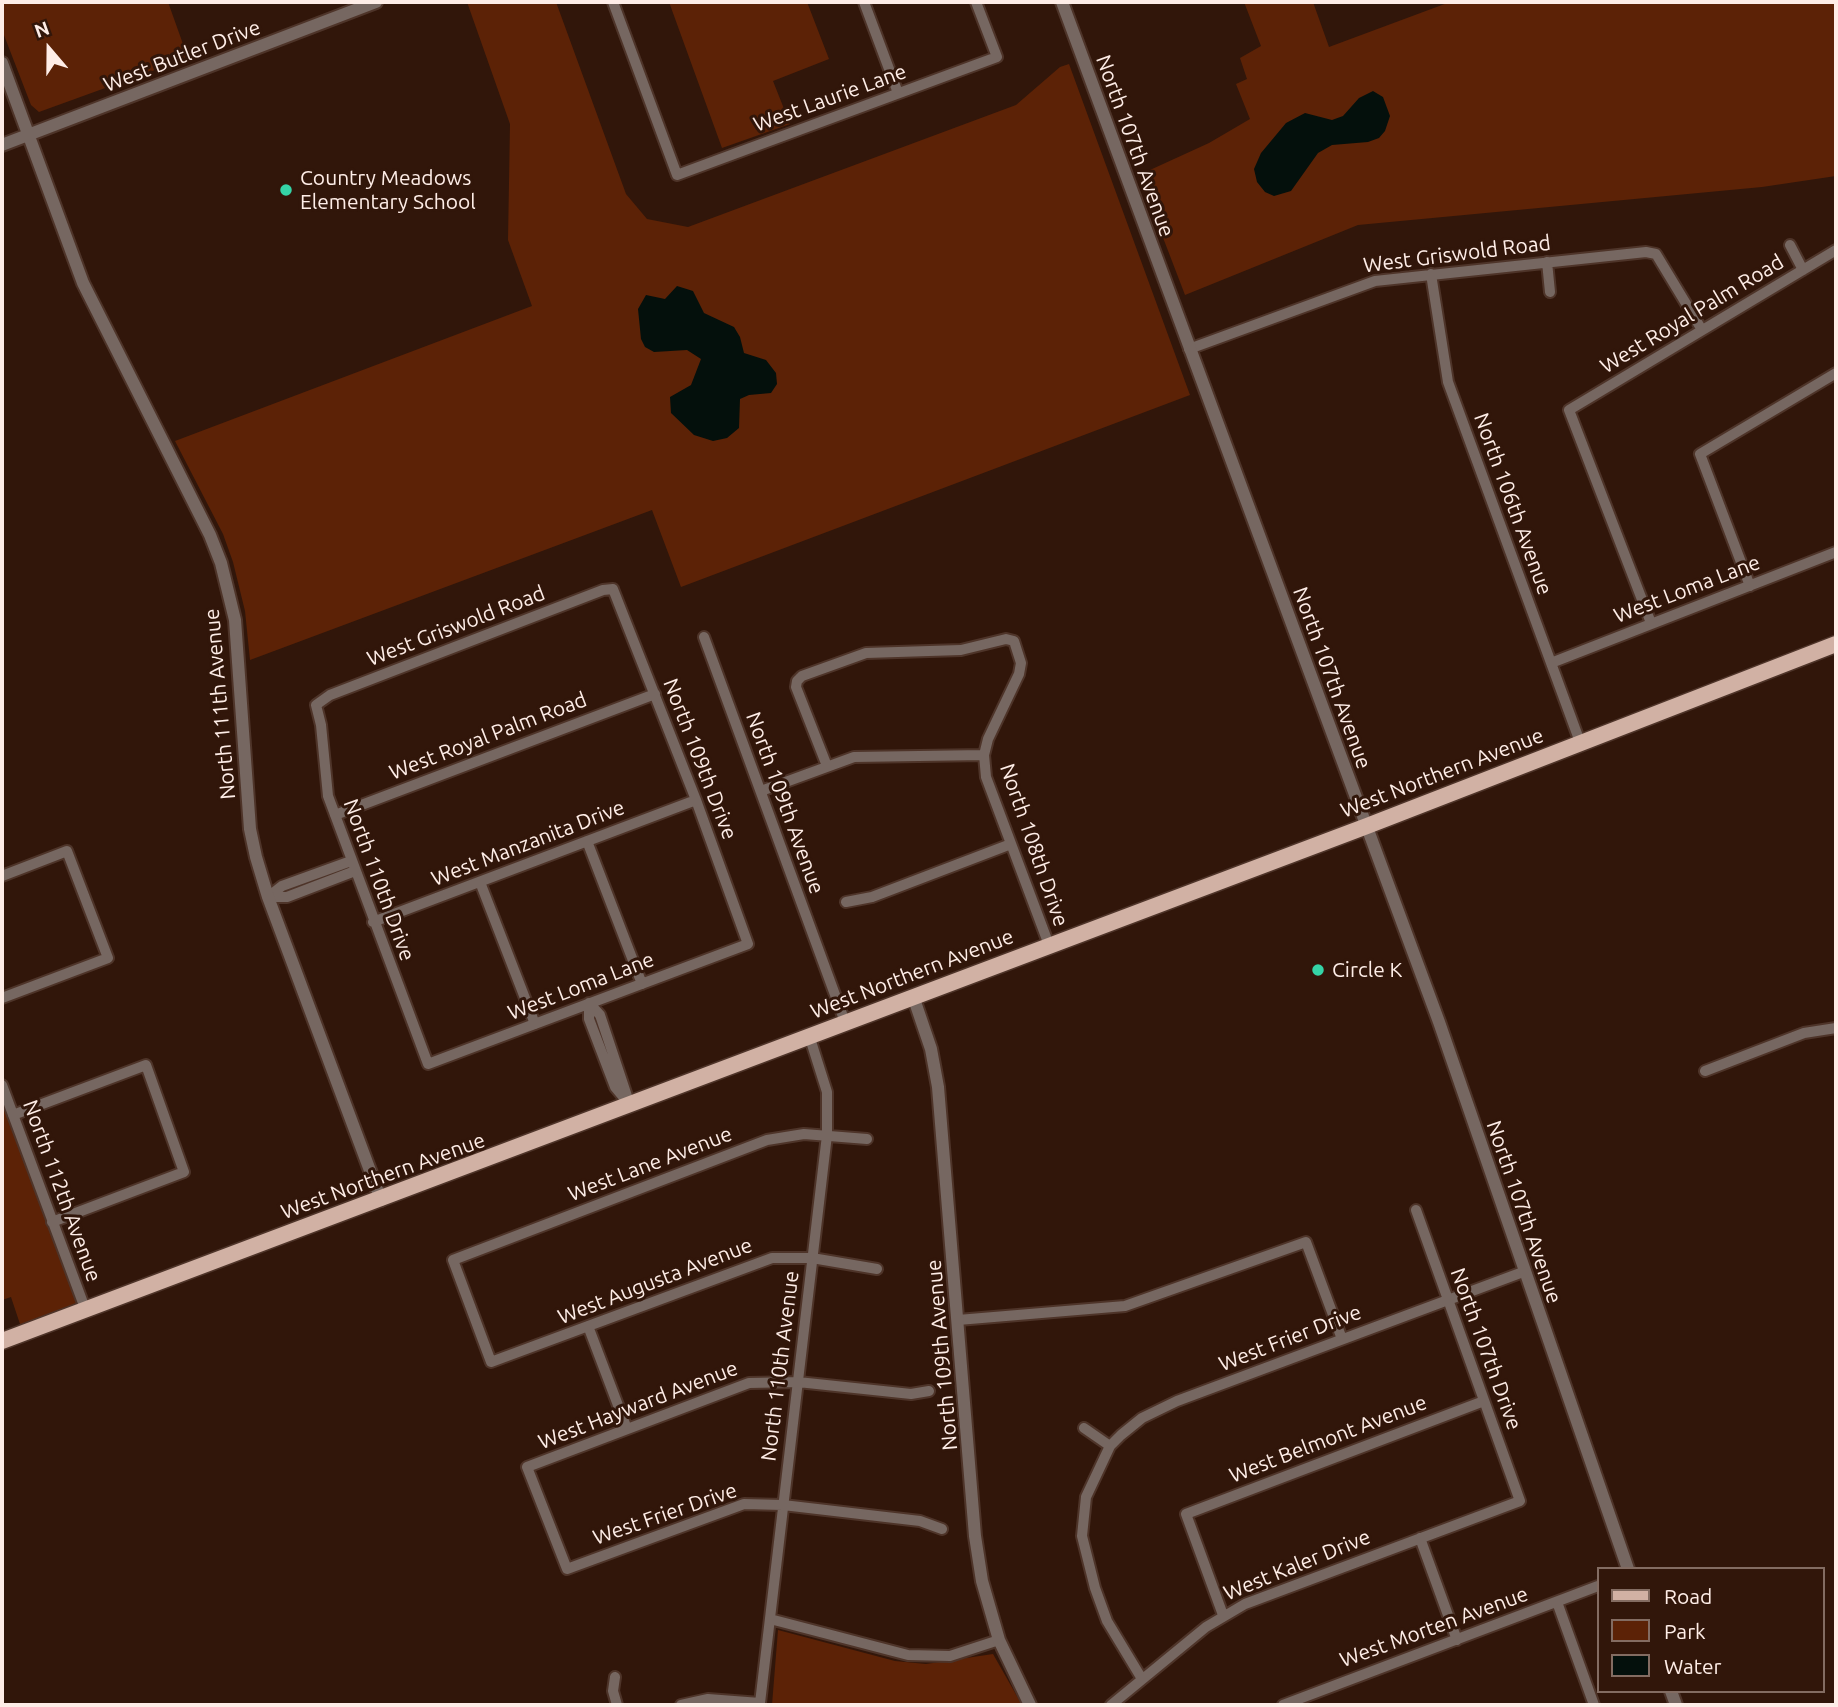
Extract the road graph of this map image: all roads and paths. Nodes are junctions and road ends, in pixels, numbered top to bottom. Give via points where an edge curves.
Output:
1 (376, 2) edge
2 (613, 2) edge
3 (864, 2) edge
4 (976, 2) edge
5 (1062, 2) edge
6 (2, 63) edge
7 (898, 93) junction
8 (27, 135) junction
9 (2, 145) edge
10 (1790, 245) dead end
11 (1833, 252) edge
12 (1547, 262) junction
13 (1836, 265) edge
14 (1803, 270) junction
15 (1431, 274) junction
16 (1550, 292) dead end
17 (1702, 330) junction
18 (1189, 349) junction
19 (1836, 373) edge
20 (1836, 552) edge
21 (1750, 586) junction
22 (613, 589) joint
23 (1651, 623) junction
24 (704, 638) dead end
25 (1836, 643) edge
26 (1551, 663) junction
27 (655, 694) junction
28 (316, 705) joint
29 (1580, 742) junction
30 (984, 755) junction
31 (827, 766) junction
32 (761, 792) junction
33 (696, 800) junction
34 (335, 815) junction
35 (1367, 826) junction
36 (587, 841) junction
37 (1011, 844) junction
38 (353, 866) junction
39 (2, 876) edge
40 (480, 881) junction
41 (268, 898) junction
42 (846, 902) dead end
43 (373, 922) junction
44 (748, 944) joint
45 (1049, 945) junction
46 (642, 984) junction
47 (913, 996) junction
48 (2, 998) edge
49 (589, 1003) junction
50 (845, 1022) junction
51 (535, 1024) junction
52 (1836, 1028) edge
53 (809, 1035) junction
54 (428, 1064) joint
55 (1705, 1070) dead end
56 (2, 1085) edge
57 (630, 1105) junction
58 (13, 1115) junction
59 (827, 1135) junction
60 (867, 1139) dead end
61 (381, 1200) junction
62 (1416, 1210) dead end
63 (52, 1222) junction
64 (812, 1258) junction
65 (877, 1269) dead end
66 (1523, 1272) junction
67 (1448, 1299) junction
68 (86, 1311) junction
69 (958, 1320) junction
70 (589, 1326) junction
71 (1342, 1339) junction
72 (2, 1342) edge
73 (491, 1362) joint
74 (798, 1382) junction
75 (929, 1391) dead end
76 (1484, 1401) junction
77 (1084, 1427) dead end
78 (627, 1429) junction
79 (1110, 1446) junction
80 (1520, 1501) joint
81 (783, 1504) junction
82 (942, 1529) dead end
83 (1420, 1538) junction
84 (1627, 1567) edge
85 (567, 1569) joint
86 (1596, 1587) edge
87 (1557, 1602) junction
88 (1223, 1615) junction
89 (770, 1619) junction
90 (999, 1640) junction
91 (1457, 1640) junction
92 (615, 1677) dead end
93 (1142, 1679) junction
94 (1593, 1703) edge
95 (617, 1705) edge
96 (681, 1705) edge
97 (1030, 1705) edge
98 (1111, 1705) edge
99 (1283, 1705) edge
100 (1581, 1705) edge

1 - 8 street, West Butler Drive
2 - 7 street, West Laurie Lane via 677,175
3 - 7 street
4 - 7 street, West Laurie Lane via 997,57
5 - 18 street, North 107th Avenue
6 - 8 street, North 111th Avenue
8 - 9 street, West Butler Drive
8 - 41 street, North 111th Avenue via 101,322 221,563 235,620 250,829
10 - 14 street
11 - 13 street
11 - 14 street, West Royal Palm Road
12 - 15 street, West Griswold Road
12 - 16 street
12 - 17 street, West Griswold Road via 1656,254
14 - 17 street, West Royal Palm Road
15 - 18 street, West Griswold Road via 1350,287
15 - 26 street, North 106th Avenue via 1448,382
17 - 23 street, West Royal Palm Road via 1569,410
18 - 35 street, North 107th Avenue
19 - 21 street via 1700,454
20 - 21 street, West Loma Lane
21 - 23 street, West Loma Lane
22 - 27 street, North 109th Drive
22 - 28 street, West Griswold Road via 342,690
23 - 26 street, West Loma Lane
24 - 32 street, North 109th Avenue
25 - 29 main road, West Northern Avenue
26 - 29 street, North 106th Avenue
27 - 33 street, North 109th Drive
27 - 34 street, West Royal Palm Road
28 - 34 street, North 110th Drive via 328,796
29 - 35 main road, West Northern Avenue
30 - 31 street via 875,754
30 - 31 street, North 108th Drive via 1019,674 1014,641 1006,639 961,650 866,653 797,681
30 - 37 street, North 108th Drive via 986,777
31 - 32 street
32 - 50 street, North 109th Avenue
33 - 36 street, West Manzanita Drive
33 - 44 street, North 109th Drive
34 - 38 street, North 110th Drive
35 - 45 main road, West Northern Avenue
35 - 66 street, North 107th Avenue via 1451,1054
36 - 40 street, West Manzanita Drive
36 - 46 street
37 - 42 street via 872,897
37 - 45 street, North 108th Drive
38 - 41 street via 287,897
38 - 43 street, North 110th Drive
39 - 48 street via 68,851 108,958
40 - 43 street, West Manzanita Drive
40 - 51 street
41 - 61 street, North 111th Avenue
43 - 54 street, North 110th Drive
44 - 46 street, West Loma Lane
45 - 47 main road, West Northern Avenue
46 - 49 street, West Loma Lane
47 - 50 main road, West Northern Avenue
47 - 69 street, North 109th Avenue via 936,1072
49 - 51 street, West Loma Lane
49 - 57 street via 600,1015
50 - 53 main road, West Northern Avenue
51 - 54 street, West Loma Lane
52 - 55 street via 1804,1033
53 - 57 main road, West Northern Avenue
53 - 59 street, North 110th Avenue via 827,1092
56 - 58 street, North 112th Avenue
57 - 61 main road, West Northern Avenue
58 - 63 street, North 112th Avenue
58 - 63 street via 146,1065 184,1172
59 - 60 street, West Lane Avenue
59 - 64 street, North 110th Avenue
59 - 73 street, West Lane Avenue via 767,1140 453,1260
61 - 68 main road, West Northern Avenue
62 - 67 street, North 107th Drive
63 - 68 street, North 112th Avenue
64 - 65 street, West Augusta Avenue
64 - 70 street, West Augusta Avenue via 759,1261
64 - 74 street, North 110th Avenue
66 - 67 street, West Frier Drive
66 - 84 street, North 107th Avenue
67 - 71 street, West Frier Drive
67 - 76 street, North 107th Drive
68 - 72 main road, West Northern Avenue
69 - 71 street via 1125,1306 1306,1242
69 - 90 street, North 109th Avenue via 975,1536 984,1592
70 - 73 street, West Augusta Avenue
70 - 78 street
71 - 79 street, West Frier Drive via 1158,1409
74 - 75 street, West Hayward Avenue via 911,1394
74 - 78 street, West Hayward Avenue via 749,1383
74 - 81 street, North 110th Avenue
76 - 80 street, North 107th Drive
76 - 88 street, West Belmont Avenue via 1186,1514
77 - 79 street
78 - 85 street, West Hayward Avenue via 527,1467
79 - 93 street via 1086,1497 1082,1536 1107,1621
80 - 83 street, West Kaler Drive
81 - 82 street, West Frier Drive via 920,1521
81 - 85 street, West Frier Drive via 730,1508
81 - 89 street, North 110th Avenue
83 - 88 street, West Kaler Drive
83 - 91 street
86 - 87 street, West Morten Avenue
87 - 91 street, West Morten Avenue
87 - 94 street
88 - 93 street, West Kaler Drive
89 - 90 street via 908,1655 950,1656
89 - 96 street, North 110th Avenue via 760,1703 708,1699
90 - 97 street, North 109th Avenue
91 - 99 street, West Morten Avenue
92 - 95 street via 612,1691
93 - 98 street, West Kaler Drive
94 - 100 street

